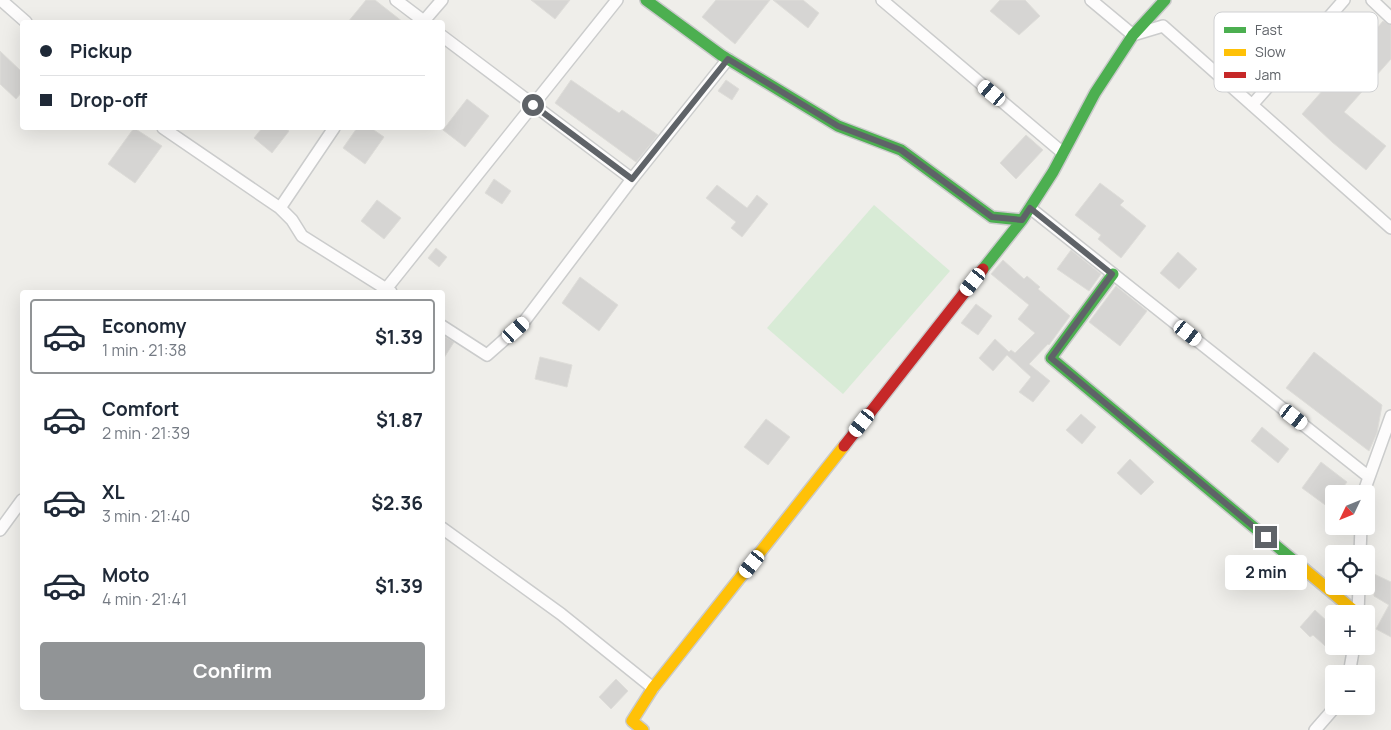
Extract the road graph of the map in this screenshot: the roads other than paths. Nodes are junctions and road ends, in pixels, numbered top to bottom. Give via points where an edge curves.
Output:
1 (1, 0) edge
2 (396, 0) edge
3 (442, 0) edge
4 (617, 0) edge
5 (646, 0) edge
6 (882, 0) edge
7 (1092, 0) edge
8 (1164, 0) edge
9 (1344, 0) edge
10 (1372, 0) edge
11 (1333, 12) edge
12 (1391, 18) edge
13 (24, 20) edge
14 (421, 20) edge
15 (426, 20) edge
16 (1133, 35) junction
17 (445, 38) edge
18 (728, 59) junction
19 (1214, 71) edge
20 (1237, 92) edge
21 (1263, 92) edge
22 (533, 105) junction
23 (1252, 105) junction
24 (166, 130) edge
25 (333, 130) edge
26 (1063, 153) junction
27 (632, 179) junction
28 (280, 208) junction
29 (1030, 208) junction
30 (1022, 220) junction
31 (1391, 228) edge
32 (1112, 274) junction
33 (386, 290) edge
34 (389, 290) edge
35 (445, 328) edge
36 (1391, 416) edge
37 (1369, 477) junction
38 (1366, 485) edge
39 (20, 503) edge
40 (0, 530) edge
41 (445, 530) edge
42 (1347, 605) edge
43 (653, 688) junction
44 (1328, 715) edge
45 (629, 725) edge
46 (643, 730) edge
47 (1315, 730) edge

1 - 13 street
2 - 14 street
3 - 15 street
4 - 22 street
5 - 18 street
6 - 26 street
7 - 16 street
8 - 16 street
9 - 11 street
10 - 12 street
16 - 19 street via 1163,26
16 - 26 street via 1095,93
17 - 22 street
18 - 27 street
18 - 30 street via 838,126 901,150 992,217
20 - 23 street
21 - 23 street
22 - 27 street
22 - 34 street
23 - 31 street
24 - 28 street
25 - 28 street
26 - 29 street
27 - 35 street via 523,323 487,355
28 - 33 street via 302,236
29 - 30 street
29 - 32 street
30 - 43 street
32 - 37 street
32 - 42 street via 1051,358
36 - 37 street
37 - 38 street
39 - 40 street
41 - 43 street via 561,614
43 - 45 street
44 - 47 street
45 - 46 street

